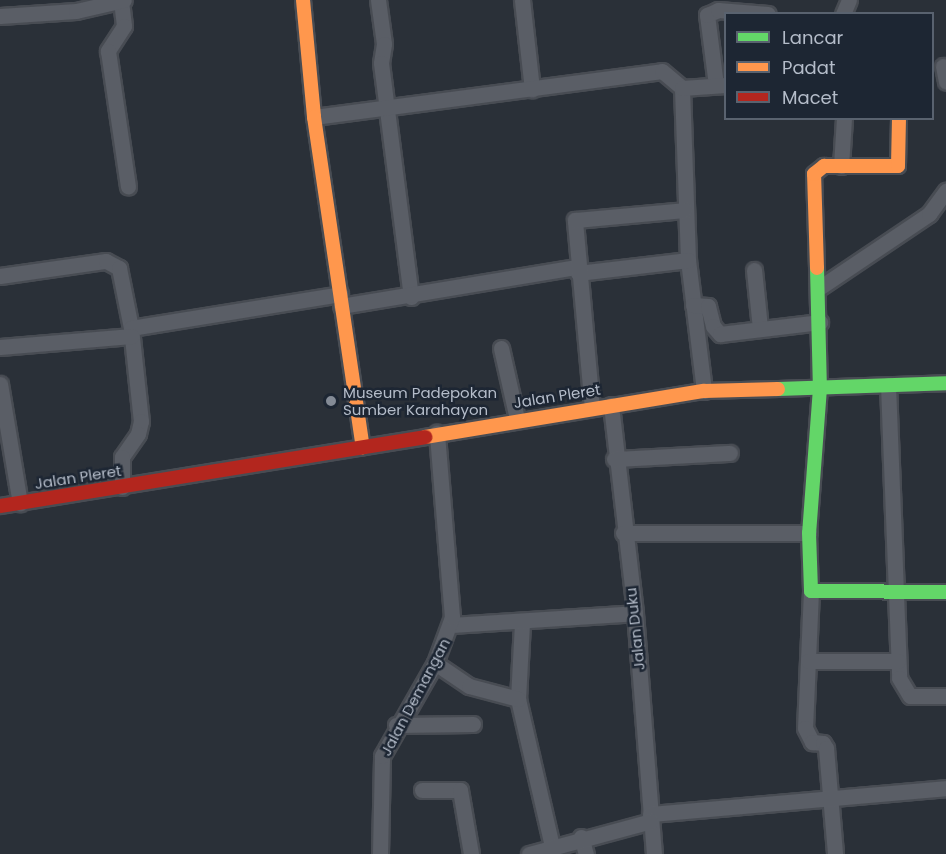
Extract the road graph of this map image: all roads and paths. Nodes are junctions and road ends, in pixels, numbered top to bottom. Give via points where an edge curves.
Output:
1 (123, 0) edge
2 (303, 0) edge
3 (378, 0) edge
4 (522, 0) edge
5 (100, 3) edge
6 (8, 10) edge
7 (743, 12) edge
8 (940, 65) edge
9 (946, 82) edge
10 (721, 85) edge
11 (682, 88) junction
12 (532, 89) junction
13 (387, 107) junction
14 (314, 117) junction
15 (844, 120) edge
16 (899, 120) edge
17 (841, 166) junction
18 (128, 187) dead end
19 (946, 191) edge
20 (685, 210) junction
21 (688, 260) junction
22 (578, 270) junction
23 (754, 270) dead end
24 (0, 276) edge
25 (819, 288) junction
26 (411, 297) junction
27 (341, 300) junction
28 (693, 305) junction
29 (820, 322) junction
30 (760, 328) junction
31 (131, 332) junction
32 (0, 347) edge
33 (501, 348) dead end
34 (946, 383) edge
35 (0, 384) edge
36 (888, 385) junction
37 (820, 388) junction
38 (704, 391) junction
39 (610, 405) junction
40 (592, 408) junction
41 (517, 419) junction
42 (437, 434) junction
43 (363, 447) junction
44 (730, 453) dead end
45 (614, 459) junction
46 (122, 487) junction
47 (20, 504) junction
48 (0, 506) edge
49 (809, 532) junction
50 (623, 533) junction
51 (810, 591) junction
52 (895, 592) junction
53 (946, 592) edge
54 (635, 613) junction
55 (522, 623) junction
56 (451, 625) junction
57 (808, 661) junction
58 (898, 661) junction
59 (435, 663) junction
60 (946, 696) edge
61 (518, 699) junction
62 (473, 724) dead end
63 (396, 725) junction
64 (946, 788) edge
65 (422, 790) dead end
66 (832, 797) junction
67 (651, 818) junction
68 (581, 837) junction
69 (552, 846) junction
70 (380, 854) edge
71 (471, 854) edge
72 (531, 854) edge
73 (586, 854) edge
74 (654, 854) edge
75 (835, 854) edge

1 - 5 street
1 - 18 street via 124,26 108,51
2 - 14 street
3 - 13 street
4 - 12 street
5 - 6 street
7 - 10 street via 718,10 707,15
8 - 9 street
10 - 11 street
11 - 12 street via 662,71
11 - 20 street
12 - 13 street
13 - 14 street
13 - 26 street
14 - 27 street
15 - 17 street
16 - 17 street via 898,166
17 - 25 street via 822,166 814,174
19 - 25 street via 928,214
20 - 21 street
20 - 22 street via 575,220
21 - 22 street
21 - 28 street
22 - 26 street
22 - 40 street
23 - 30 street
24 - 31 street via 113,263 123,275
25 - 29 street
26 - 27 street
27 - 31 street
27 - 43 street
28 - 30 street via 708,306 713,326 720,334
28 - 38 street
29 - 30 street
29 - 37 street
31 - 32 street
31 - 46 street via 141,421 138,434 122,456
33 - 41 street
34 - 36 street, Jalan Pleret
35 - 47 street
36 - 37 street, Jalan Pleret
36 - 52 street
37 - 38 street, Jalan Pleret
37 - 49 street
38 - 39 street, Jalan Pleret
39 - 40 street, Jalan Pleret
39 - 45 street, Jalan Duku
40 - 41 street, Jalan Pleret
41 - 42 street, Jalan Pleret
42 - 43 street, Jalan Pleret
42 - 56 street, Jalan Demangan via 453,593
43 - 46 street, Jalan Pleret
44 - 45 street
45 - 50 street, Jalan Duku
46 - 47 street, Jalan Pleret
47 - 48 street, Jalan Pleret
49 - 50 street
49 - 51 street
50 - 54 street, Jalan Duku
51 - 52 street
51 - 57 street
52 - 53 street
52 - 58 street
54 - 55 street
54 - 67 street, Jalan Duku
55 - 56 street
55 - 61 street
56 - 59 street, Jalan Demangan
57 - 58 street
57 - 66 street via 805,728 812,742 823,743 826,748
58 - 60 street via 899,678 910,696
59 - 61 street via 469,686
59 - 63 street, Jalan Demangan
61 - 69 street
62 - 63 street
63 - 70 street, Jalan Demangan via 380,764
64 - 66 street
65 - 71 street via 460,790
66 - 67 street
66 - 75 street
67 - 68 street
67 - 74 street, Jalan Duku
68 - 69 street
68 - 73 street
69 - 72 street

